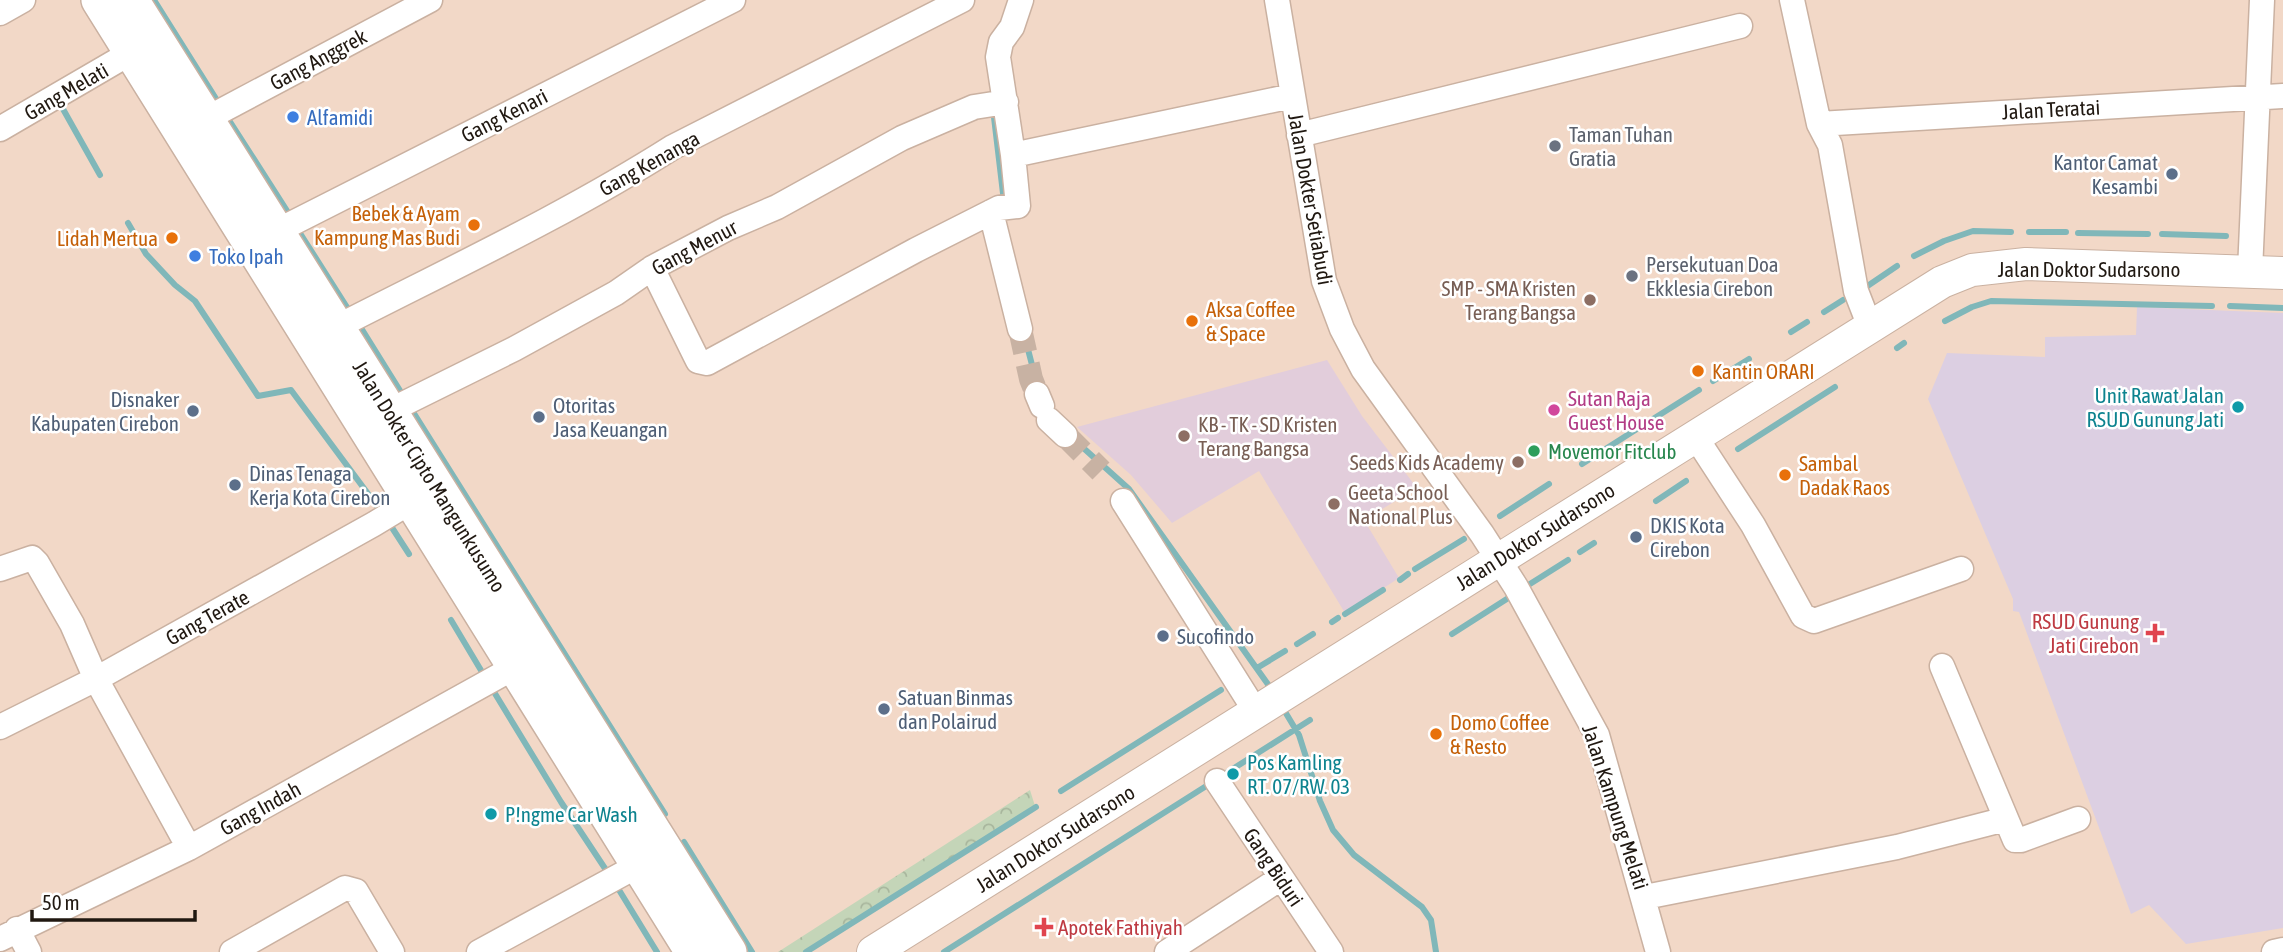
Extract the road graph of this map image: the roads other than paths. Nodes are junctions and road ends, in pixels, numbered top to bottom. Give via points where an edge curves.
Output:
1 (23, 0) edge
2 (99, 0) edge
3 (131, 0) edge
4 (430, 0) edge
5 (733, 0) edge
6 (961, 0) edge
7 (1021, 0) edge
8 (1277, 0) edge
9 (1792, 0) edge
10 (2262, 0) edge
11 (0, 13) edge
12 (1740, 26) dead end
13 (132, 52) junction
14 (1292, 96) junction
15 (2283, 96) edge
16 (176, 97) junction
17 (2258, 97) junction
18 (999, 103) junction
19 (206, 119) junction
20 (1819, 124) junction
21 (0, 129) edge
22 (1299, 135) junction
23 (1013, 155) junction
24 (1003, 209) junction
25 (276, 231) junction
26 (652, 268) junction
27 (2250, 271) junction
28 (2283, 273) edge
29 (337, 327) junction
30 (1870, 327) junction
31 (1020, 329) tunnel mouth
32 (389, 411) junction
33 (1695, 436) junction
34 (1123, 501) dead end
35 (395, 511) junction
36 (1498, 559) junction
37 (0, 569) edge
38 (1961, 569) dead end
39 (1942, 666) dead end
40 (499, 675) junction
41 (96, 678) junction
42 (1257, 711) junction
43 (0, 726) edge
44 (1211, 772) junction
45 (2006, 819) junction
46 (2078, 819) dead end
47 (189, 848) junction
48 (632, 868) junction
49 (1281, 878) junction
50 (1645, 897) junction
51 (9, 934) edge
52 (2283, 950) edge
53 (29, 952) edge
54 (232, 952) edge
55 (392, 952) edge
56 (479, 952) edge
57 (693, 952) edge
58 (729, 952) edge
59 (873, 952) edge
60 (1167, 952) edge
61 (1331, 952) edge
62 (1658, 952) edge
63 (2274, 952) edge

1 - 11 street
2 - 13 main road, Jalan Dokter Cipto Mangunkusumo
3 - 16 main road, Jalan Dokter Cipto Mangunkusumo
4 - 19 street, Gang Anggrek
5 - 25 street, Gang Kenari
6 - 29 street, Gang Kenanga
7 - 18 street via 1012,27 998,48
8 - 14 street, Jalan Dokter Setiabudi
9 - 20 street
10 - 17 street
12 - 22 street
13 - 16 main road, Jalan Dokter Cipto Mangunkusumo
13 - 21 street, Gang Melati
14 - 22 street, Jalan Dokter Setiabudi
14 - 23 street
15 - 17 street, Jalan Teratai
16 - 19 main road, Jalan Dokter Cipto Mangunkusumo
16 - 35 main road, Jalan Dokter Cipto Mangunkusumo
17 - 20 street, Jalan Teratai
17 - 27 street
18 - 23 street
18 - 26 street, Gang Menur via 954,114 902,138 777,207
19 - 25 main road, Jalan Dokter Cipto Mangunkusumo
20 - 30 street via 1830,145 1856,290
22 - 36 street, Jalan Dokter Setiabudi via 1324,281 1342,329 1363,369
23 - 24 street via 1018,206
24 - 26 street via 916,250 707,363 698,361
24 - 31 street
25 - 29 main road, Jalan Dokter Cipto Mangunkusumo
26 - 32 street, Gang Menur via 514,349
27 - 28 street, Jalan Doktor Sudarsono
27 - 30 street, Jalan Doktor Sudarsono via 2025,264 1972,270 1942,282
29 - 32 main road, Jalan Dokter Cipto Mangunkusumo
30 - 33 street, Jalan Doktor Sudarsono
32 - 58 main road, Jalan Dokter Cipto Mangunkusumo
33 - 36 street, Jalan Doktor Sudarsono
33 - 38 street via 1808,620
34 - 42 street
35 - 40 main road, Jalan Dokter Cipto Mangunkusumo
35 - 41 street, Gang Terate
36 - 42 street, Jalan Doktor Sudarsono
36 - 50 street, Jalan Kampung Melati via 1597,735
37 - 41 street via 25,558 37,563
39 - 45 street
40 - 47 street, Gang Indah
40 - 48 main road, Jalan Dokter Cipto Mangunkusumo
41 - 43 street, Gang Terate
41 - 47 street
42 - 44 street, Jalan Doktor Sudarsono
44 - 49 street, Gang Biduri
44 - 59 street, Jalan Doktor Sudarsono
45 - 46 street via 2015,840
45 - 50 street via 1897,847
47 - 51 street, Gang Indah
48 - 56 street
48 - 57 main road, Jalan Dokter Cipto Mangunkusumo
49 - 60 street
49 - 61 street, Gang Biduri
50 - 62 street, Jalan Kampung Melati
51 - 53 street
52 - 63 street
54 - 55 street via 345,888 356,891

